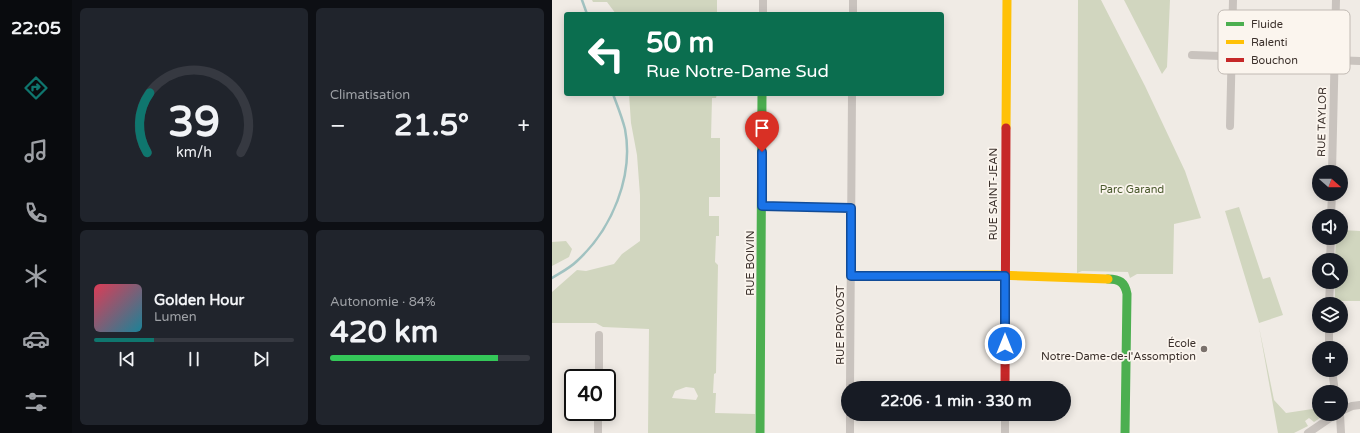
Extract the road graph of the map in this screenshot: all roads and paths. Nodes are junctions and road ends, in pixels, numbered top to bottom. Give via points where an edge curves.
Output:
1 (763, 0) edge
2 (854, 0) edge
3 (1007, 0) edge
4 (1233, 0) edge
5 (1336, 0) edge
6 (1233, 10) edge
7 (1336, 10) edge
8 (763, 12) edge
9 (853, 12) edge
10 (1192, 55) dead end
11 (1218, 56) edge
12 (1231, 74) edge
13 (1334, 74) edge
14 (762, 96) edge
15 (852, 96) edge
16 (1230, 126) dead end
17 (1332, 165) edge
18 (762, 206) junction
19 (851, 208) junction
20 (851, 276) junction
21 (1005, 276) junction
22 (600, 335) dead end
23 (599, 369) edge
24 (850, 381) edge
25 (1005, 381) edge
26 (1360, 405) edge
27 (1348, 408) edge
28 (598, 421) edge
29 (850, 421) edge
30 (1005, 421) edge
31 (1326, 421) edge
32 (1340, 421) edge
33 (598, 433) edge
34 (760, 433) edge
35 (850, 433) edge
36 (1005, 433) edge
37 (1125, 433) edge
38 (1308, 433) edge
39 (1341, 433) edge

1 - 8 street
2 - 9 street
3 - 21 street, RUE SAINT-JEAN
4 - 6 street
5 - 7 street, RUE TAYLOR
10 - 11 street
12 - 16 street
13 - 17 street, RUE TAYLOR
14 - 18 street, RUE BOIVIN
15 - 19 street, RUE PROVOST
18 - 19 street
18 - 34 street, RUE BOIVIN
19 - 20 street, RUE PROVOST
20 - 21 street
20 - 24 street, RUE PROVOST
21 - 25 street, RUE SAINT-JEAN
21 - 37 street via 1112,279 1124,282 1127,294
22 - 23 street
26 - 27 street
28 - 33 street
29 - 35 street
30 - 36 street
31 - 38 street
32 - 39 street

